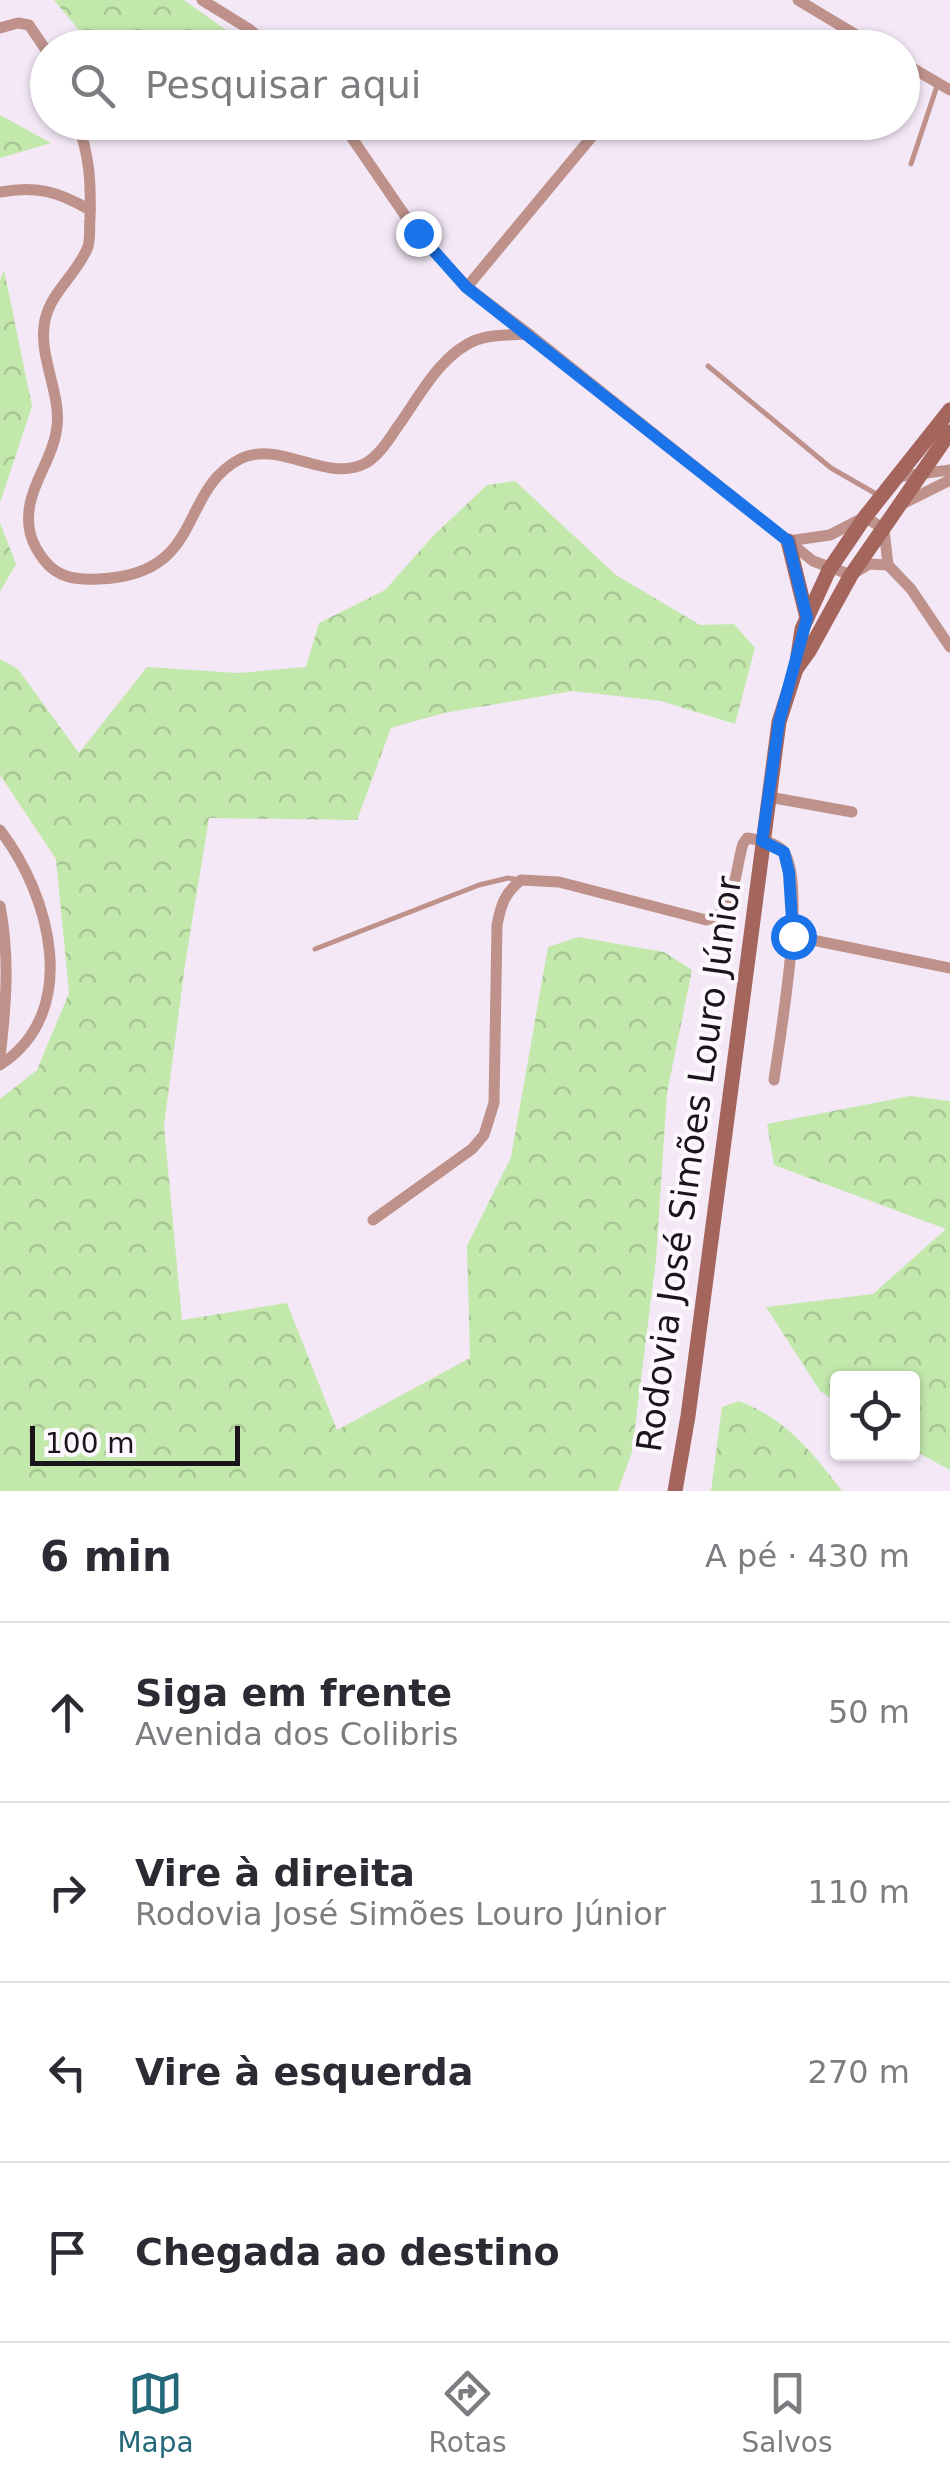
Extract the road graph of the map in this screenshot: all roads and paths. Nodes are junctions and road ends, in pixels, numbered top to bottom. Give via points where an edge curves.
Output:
1 (202, 0) edge
2 (798, 0) edge
3 (0, 28) edge
4 (32, 30) edge
5 (252, 30) edge
6 (848, 30) edge
7 (920, 73) edge
8 (944, 87) edge
9 (83, 140) edge
10 (353, 140) edge
11 (589, 140) edge
12 (911, 164) dead end
13 (0, 192) edge
14 (90, 210) junction
15 (466, 287) junction
16 (529, 334) junction
17 (708, 366) dead end
18 (950, 410) edge
19 (948, 442) edge
20 (950, 470) edge
21 (919, 475) junction
22 (896, 476) junction
23 (950, 480) edge
24 (881, 496) junction
25 (899, 506) junction
26 (865, 517) junction
27 (884, 529) junction
28 (788, 541) junction
29 (888, 565) junction
30 (829, 570) junction
31 (851, 576) junction
32 (807, 618) junction
33 (950, 647) edge
34 (796, 668) junction
35 (769, 797) junction
36 (852, 812) dead end
37 (0, 830) edge
38 (762, 841) junction
39 (521, 880) junction
40 (0, 906) edge
41 (793, 936) junction
42 (316, 949) dead end
43 (950, 968) edge
44 (0, 1057) edge
45 (0, 1065) edge
46 (774, 1080) dead end
47 (374, 1220) dead end
48 (675, 1491) edge

1 - 5 street
2 - 6 street
3 - 4 street via 18,24
7 - 8 street
8 - 12 lane
9 - 14 street
10 - 15 street via 418,233
11 - 15 street
13 - 14 street via 45,189
14 - 16 street via 89,247 46,317 42,339 57,432 27,522 33,546 52,571 76,580 143,572 170,553 210,488 243,457 336,468 368,462 451,355 476,340
15 - 16 street
16 - 28 street
17 - 24 lane via 831,468
18 - 22 main road, Rodovia José Simões Louro Júnior
19 - 21 main road, Rodovia José Simões Louro Júnior
20 - 21 street
21 - 22 street
21 - 25 main road, Rodovia José Simões Louro Júnior
22 - 24 main road, Rodovia José Simões Louro Júnior
23 - 25 street
24 - 26 main road, Rodovia José Simões Louro Júnior
25 - 27 main road, Rodovia José Simões Louro Júnior
26 - 27 street
26 - 28 street via 830,535
26 - 30 main road, Rodovia José Simões Louro Júnior
27 - 29 street
27 - 31 main road, Rodovia José Simões Louro Júnior
28 - 30 street
28 - 32 main road
29 - 31 street via 870,564
29 - 33 street
30 - 31 street
30 - 32 main road, Rodovia José Simões Louro Júnior
31 - 34 main road, Rodovia José Simões Louro Júnior
32 - 34 main road, Rodovia José Simões Louro Júnior
34 - 35 main road, Rodovia José Simões Louro Júnior via 779,722
35 - 36 street
35 - 38 main road, Rodovia José Simões Louro Júnior
37 - 45 street via 34,889 46,922 49,962 48,992 31,1039
38 - 39 street via 748,838 743,844 725,910 706,920 559,882
38 - 41 street via 784,852
38 - 48 main road, Rodovia José Simões Louro Júnior
39 - 42 lane via 479,886
39 - 47 street via 501,904 497,925 491,1120 472,1149
40 - 44 street via 6,1009
41 - 43 street
41 - 46 street

